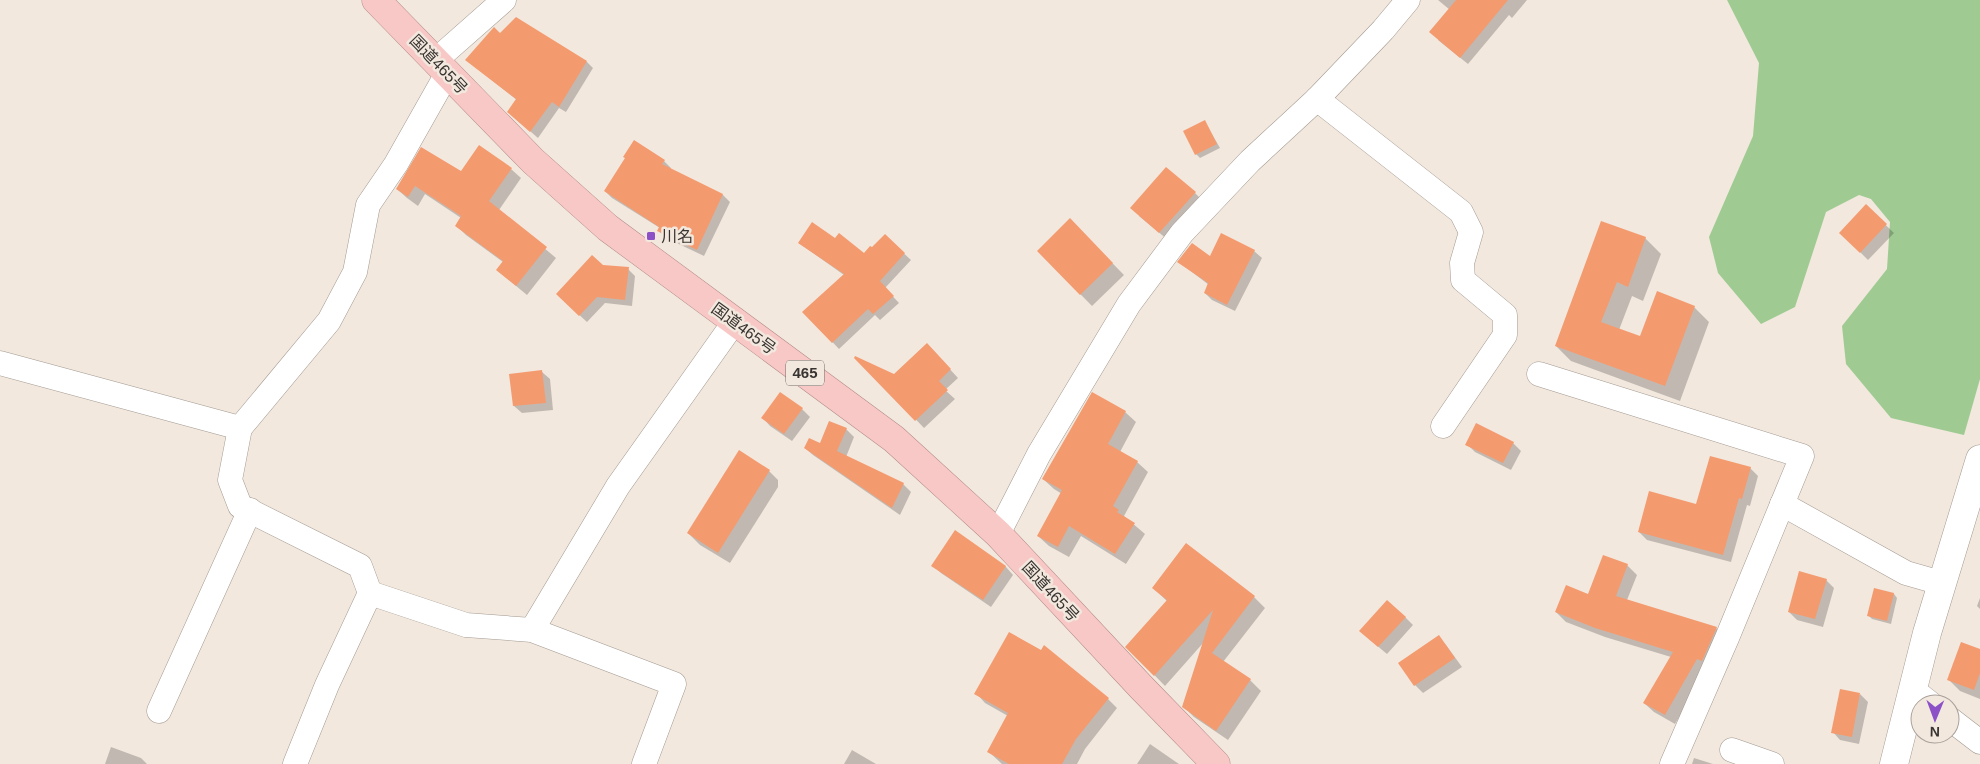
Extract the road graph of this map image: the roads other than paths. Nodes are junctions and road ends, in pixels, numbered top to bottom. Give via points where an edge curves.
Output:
1 (376, 0) edge
2 (504, 0) edge
3 (1408, 0) edge
4 (442, 66) junction
5 (1318, 99) junction
6 (735, 321) junction
7 (0, 363) edge
8 (1539, 374) dead end
9 (1443, 426) dead end
10 (240, 428) junction
11 (1980, 459) edge
12 (1975, 490) edge
13 (1782, 504) junction
14 (250, 510) junction
15 (998, 534) junction
16 (1941, 583) junction
17 (370, 593) junction
18 (532, 630) junction
19 (1921, 694) edge
20 (159, 711) dead end
21 (1910, 724) edge
22 (1960, 727) edge
23 (1980, 742) edge
24 (1732, 750) dead end
25 (1210, 762) edge
26 (295, 764) edge
27 (644, 764) edge
28 (1672, 764) edge
29 (1772, 764) edge
30 (1894, 764) edge

1 - 4 highway, 国道465号 / 465
2 - 4 street
3 - 5 street
4 - 6 highway, 国道465号 / 465 via 533,161 608,228
4 - 10 street via 396,164 368,205 355,272 329,321
5 - 9 street via 1462,212 1471,232 1462,263 1463,280 1505,314 1505,336
5 - 15 street via 1250,160 1182,233 1129,304 1039,454
6 - 15 highway, 国道465号 / 465 via 894,439
6 - 18 street via 618,486
7 - 10 street
8 - 13 street via 1802,456
10 - 14 street via 230,480 240,506
11 - 12 street
12 - 16 street
13 - 16 street via 1906,573
13 - 28 street
14 - 17 street via 360,566
14 - 20 street
15 - 25 highway, 国道465号 / 465
16 - 19 street
17 - 18 street via 466,625
17 - 26 street
18 - 27 street via 674,684
21 - 30 street
22 - 23 street
24 - 29 street

